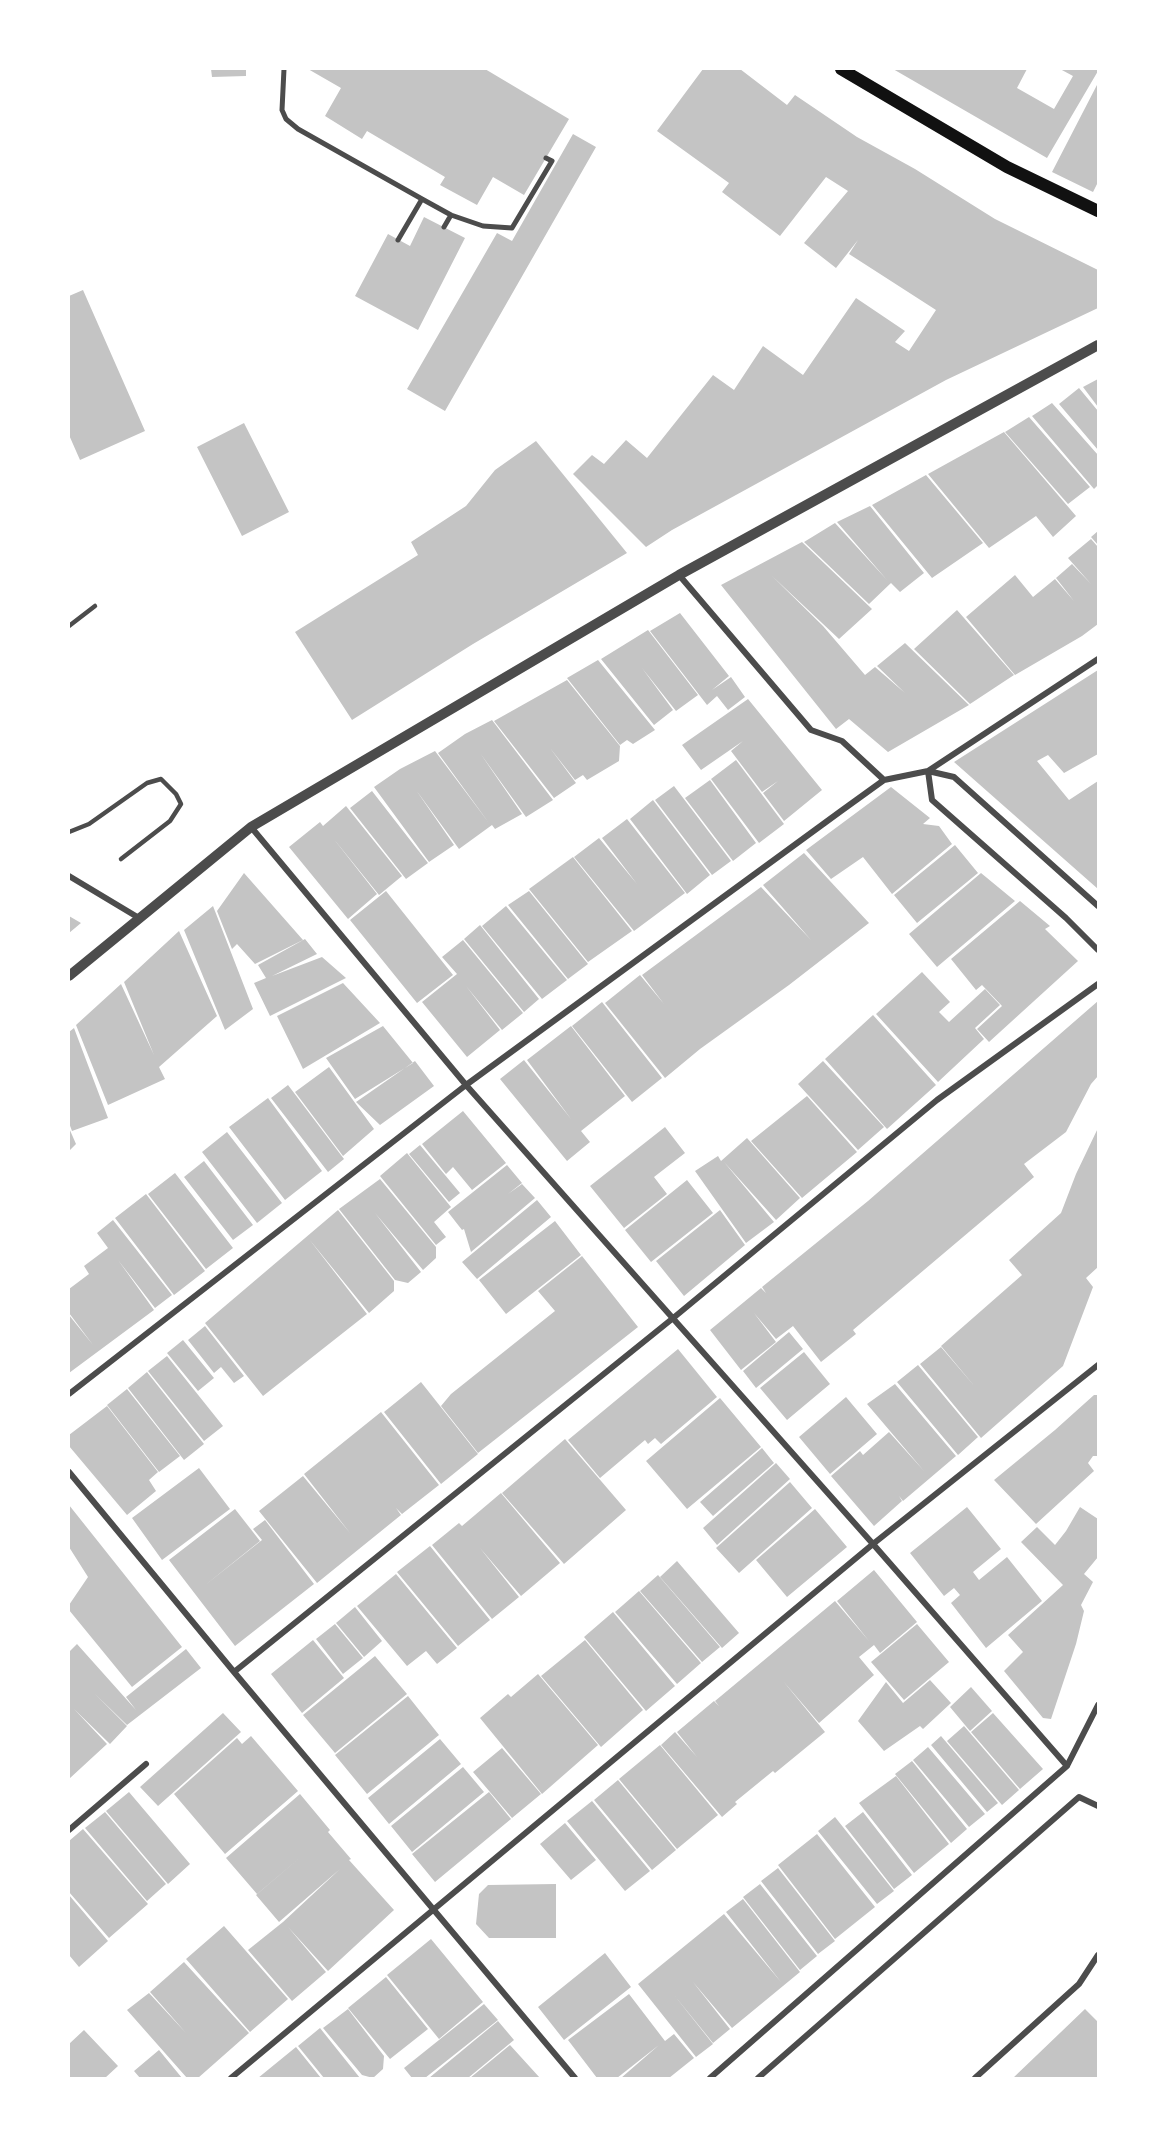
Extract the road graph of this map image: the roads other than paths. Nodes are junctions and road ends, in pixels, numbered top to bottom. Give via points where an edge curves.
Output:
1 (284, 69) edge
2 (841, 69) edge
3 (546, 158) dead end
4 (422, 199) junction
5 (1098, 211) edge
6 (451, 214) junction
7 (444, 227) dead end
8 (398, 240) dead end
9 (1098, 345) edge
10 (679, 575) junction
11 (95, 606) dead end
12 (69, 626) edge
13 (1098, 659) edge
14 (927, 771) junction
15 (884, 780) junction
16 (251, 827) junction
17 (69, 832) edge
18 (121, 859) dead end
19 (69, 876) edge
20 (1098, 906) edge
21 (140, 918) junction
22 (1098, 950) edge
23 (69, 976) edge
24 (1098, 984) edge
25 (466, 1085) junction
26 (672, 1319) junction
27 (1098, 1365) edge
28 (69, 1394) edge
29 (69, 1472) edge
30 (873, 1544) junction
31 (234, 1672) junction
32 (1098, 1705) edge
33 (146, 1764) dead end
34 (1067, 1766) junction
35 (1098, 1806) edge
36 (69, 1830) edge
37 (434, 1910) junction
38 (1098, 1955) edge
39 (231, 2078) edge
40 (575, 2078) edge
41 (710, 2078) edge
42 (758, 2078) edge
43 (975, 2078) edge

1 - 4 street via 282,110 286,119
2 - 5 main road via 1007,167
3 - 6 street via 552,161 550,170 515,230 483,226
4 - 6 street
4 - 8 street
6 - 7 street
9 - 10 street
10 - 15 street via 811,730 842,741
10 - 16 street
11 - 12 lane
13 - 14 street
14 - 15 street
14 - 20 street via 954,777
14 - 22 street via 932,800
15 - 25 street
16 - 21 street
16 - 25 street
17 - 18 lane via 89,824 147,783 161,780 181,804 170,821
19 - 21 street
21 - 23 street
24 - 26 street via 937,1100
25 - 26 street
25 - 28 street
26 - 30 street
26 - 31 street
27 - 30 street
29 - 31 street
30 - 34 street
30 - 37 street
31 - 37 street
32 - 34 street
33 - 36 street
34 - 41 street
35 - 42 street via 1079,1797
37 - 39 street
37 - 40 street
38 - 43 street via 1079,1984

